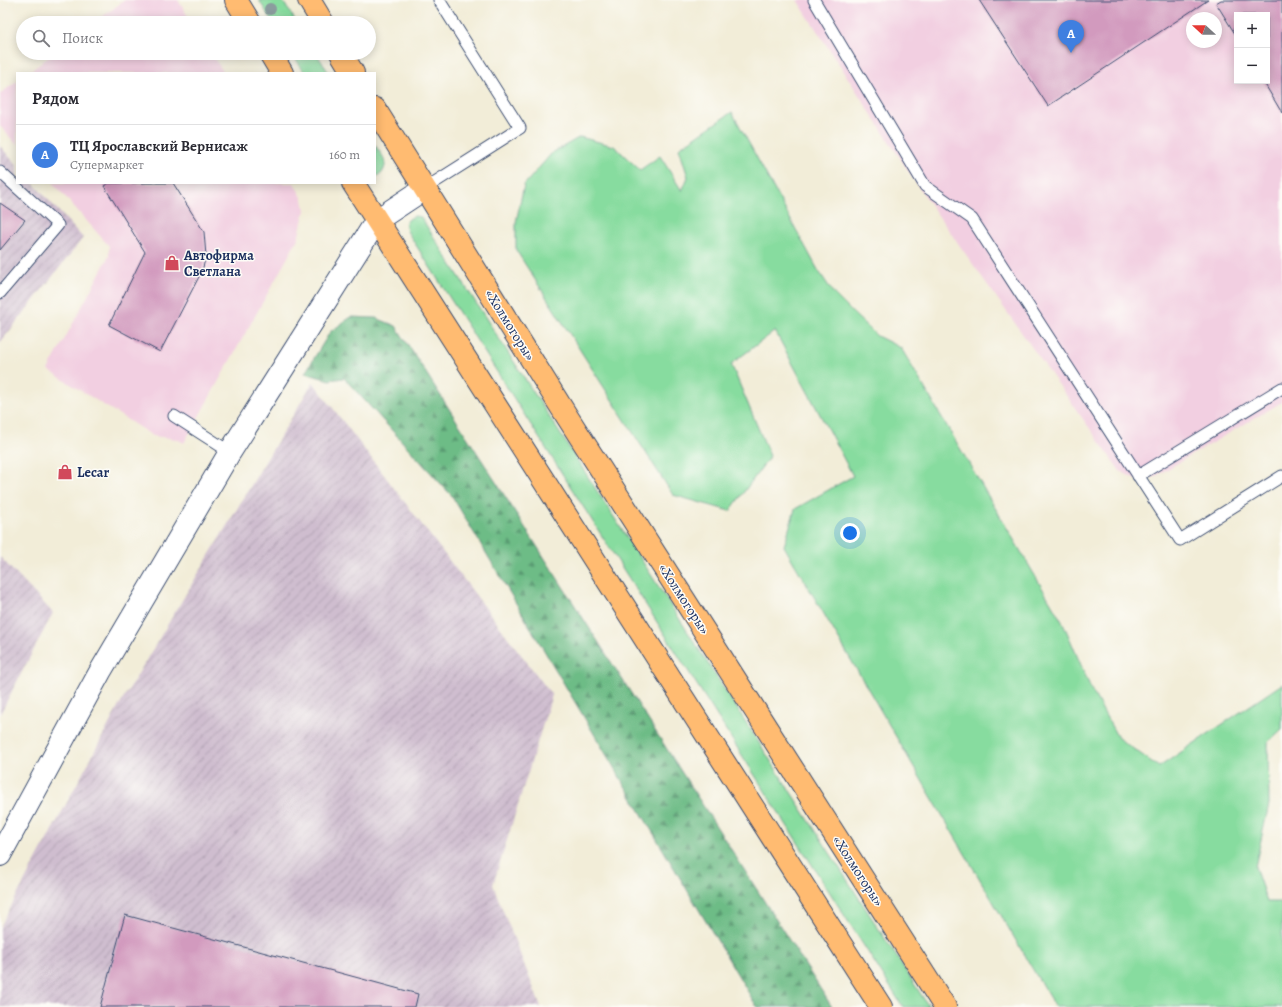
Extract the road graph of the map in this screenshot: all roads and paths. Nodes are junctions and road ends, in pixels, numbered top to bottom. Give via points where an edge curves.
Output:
1 (236, 0) edge
2 (308, 0) edge
3 (439, 0) edge
4 (814, 0) edge
5 (246, 16) edge
6 (318, 16) edge
7 (274, 60) edge
8 (345, 60) edge
9 (281, 72) edge
10 (352, 72) edge
11 (376, 110) edge
12 (0, 172) edge
13 (354, 184) edge
14 (424, 189) junction
15 (377, 220) junction
16 (0, 293) edge
17 (1282, 388) edge
18 (174, 416) dead end
19 (230, 452) junction
20 (1138, 476) junction
21 (1282, 476) edge
22 (0, 854) edge
23 (881, 1007) edge
24 (945, 1007) edge

1 - 5 highway
2 - 6 highway
3 - 14 lane via 520,128
4 - 20 lane via 925,186 972,219
7 - 9 highway
8 - 10 highway
11 - 14 highway, «Холмогоры»
12 - 16 lane via 58,225
13 - 15 highway
14 - 15 street
14 - 24 highway, «Холмогоры»
15 - 19 street
15 - 23 highway
17 - 20 lane
18 - 19 lane
19 - 22 street via 100,672
20 - 21 lane via 1180,540

